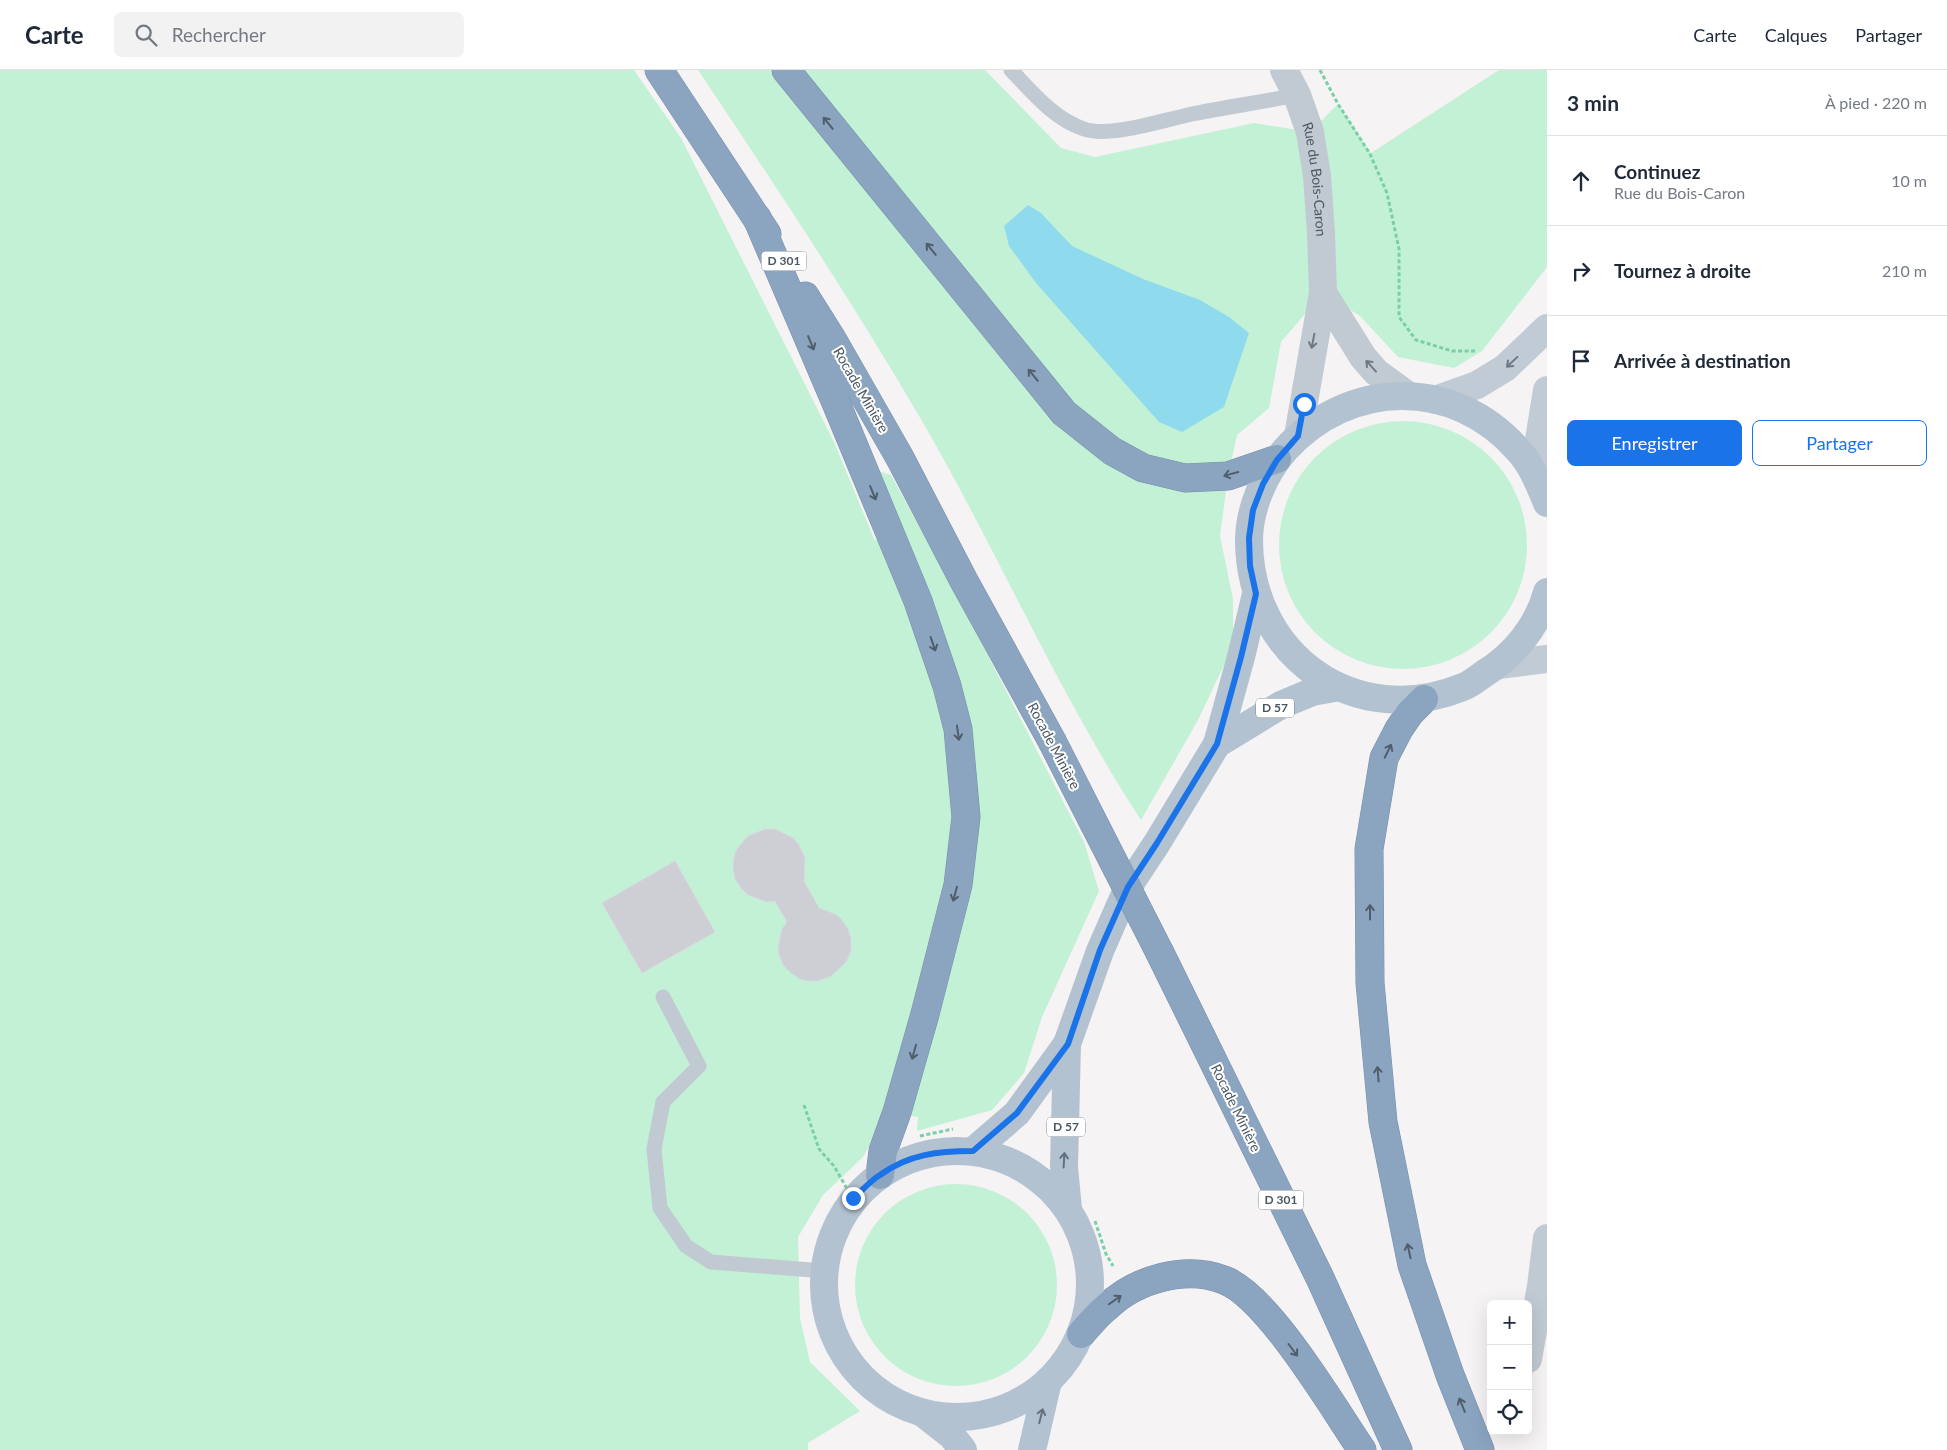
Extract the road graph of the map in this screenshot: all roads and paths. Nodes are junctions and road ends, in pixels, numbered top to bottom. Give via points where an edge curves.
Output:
1 (659, 70) edge
2 (786, 70) edge
3 (1011, 70) edge
4 (1284, 70) edge
5 (1320, 70) edge
6 (1297, 95) junction
7 (757, 218) junction
8 (1323, 293) junction
9 (1547, 328) edge
10 (1505, 368) junction
11 (1547, 390) edge
12 (1409, 396) junction
13 (1435, 400) junction
14 (1298, 436) junction
15 (1277, 460) junction
16 (1534, 472) junction
17 (1547, 503) edge
18 (1547, 592) edge
19 (1256, 594) junction
20 (1547, 659) edge
21 (1500, 665) junction
22 (1340, 687) junction
23 (1424, 698) junction
24 (1217, 744) junction
25 (663, 997) dead end
26 (1068, 1044) junction
27 (804, 1105) dead end
28 (973, 1151) junction
29 (880, 1175) junction
30 (853, 1198) junction
31 (1068, 1209) junction
32 (1547, 1238) edge
33 (824, 1271) junction
34 (1080, 1334) junction
35 (1530, 1345) edge
36 (1048, 1381) junction
37 (924, 1414) junction
38 (963, 1450) edge
39 (1032, 1450) edge
40 (1362, 1450) edge
41 (1398, 1450) edge
42 (1480, 1450) edge

1 - 7 highway, Rocade Minière / D 301
15 -> 2 highway via 1228,476 1185,478 1143,468 1112,452 1064,412
3 - 6 lane via 1040,101 1069,123 1085,130 1119,130
4 - 6 street, Rue du Bois-Caron
5 - 10 path via 1370,154 1387,194 1399,249 1399,317 1416,340 1452,351 1482,351
6 - 8 street, Rue du Bois-Caron via 1310,132 1317,176
7 -> 29 highway via 918,601 947,686 958,730 966,817 958,885 925,1014 883,1151
7 - 41 highway, Rocade Minière / D 301, bridge via 900,458 1052,741 1320,1278
12 -> 8 street via 1376,372 1363,357
8 -> 14 street, Rue du Bois-Caron
9 -> 10 main road
10 - 13 main road via 1476,385
11 - 16 main road
12 - 13 main road
12 - 14 main road via 1354,403 1318,420
13 - 16 main road via 1482,418 1502,433
14 - 15 main road
15 - 19 main road via 1256,502 1249,538
16 - 17 main road
18 - 21 main road via 1533,625
19 - 22 main road via 1266,618 1285,646 1317,675
19 - 24 main road, D 57
20 - 21 main road
21 - 23 main road via 1464,686
22 - 23 main road via 1367,696 1396,700
22 - 24 main road, D 57 via 1312,692 1281,705
42 -> 23 highway via 1412,1265 1383,1122 1370,983 1370,849 1384,758 1410,713
24 - 26 main road, D 57 via 1128,887 1100,950
25 - 33 lane via 699,1066 663,1102 654,1149 660,1208 686,1246 711,1262
26 - 28 main road, D 57 via 1017,1113
31 -> 26 main road, D 57 via 1064,1167
27 - 30 path via 819,1149 834,1166
28 - 29 main road via 940,1151 909,1159
28 - 31 main road via 1010,1161 1042,1181
29 - 30 main road
30 - 33 main road via 836,1227
31 - 34 main road via 1083,1238 1090,1270 1089,1303
32 - 35 street
33 - 37 main road via 823,1292 830,1325 844,1356 866,1382 893,1401
34 - 36 main road via 1067,1360
34 -> 40 highway via 1114,1301 1157,1279 1182,1273 1226,1280 1264,1311
36 - 37 main road via 1021,1401 990,1413 957,1417
39 -> 36 main road
37 - 38 main road via 952,1436

